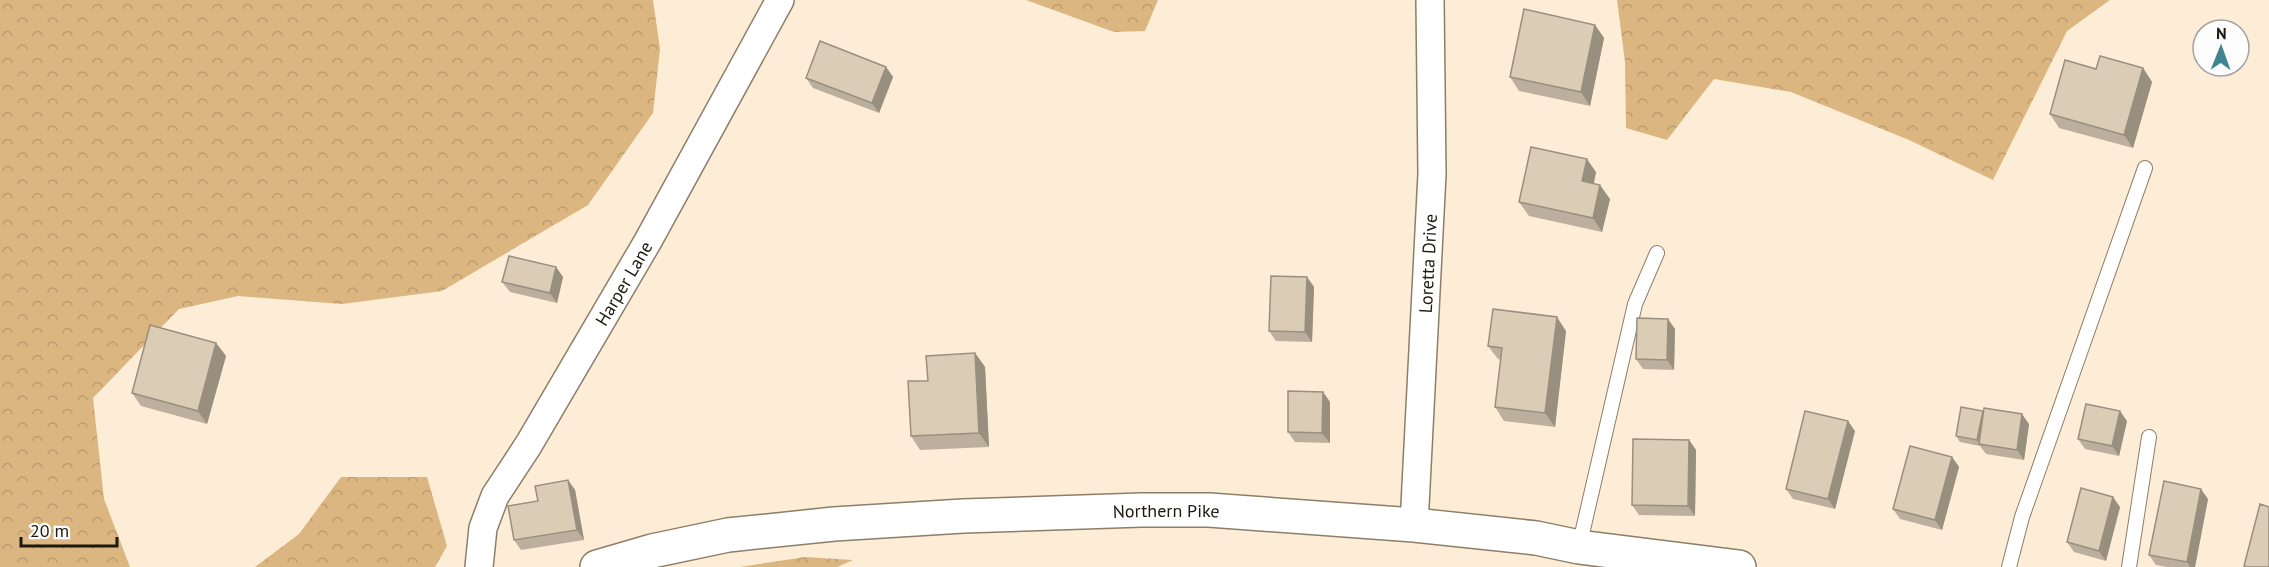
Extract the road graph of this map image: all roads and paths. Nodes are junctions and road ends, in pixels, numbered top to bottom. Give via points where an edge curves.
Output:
1 (780, 0) edge
2 (1430, 0) edge
3 (2145, 168) dead end
4 (1657, 253) dead end
5 (2149, 437) dead end
6 (1414, 525) junction
7 (1579, 548) junction
8 (479, 567) edge
9 (597, 567) edge
10 (1738, 567) edge
11 (2009, 567) edge
12 (2129, 567) edge

1 - 8 street, Harper Lane via 648,241 495,496 483,528
2 - 6 street, Loretta Drive via 1432,174
3 - 11 lane via 2022,517
4 - 7 lane via 1635,304
5 - 12 lane
6 - 7 street, Northern Pike via 1536,538
6 - 9 street, Northern Pike via 1209,510 963,516 728,535
7 - 10 street, Northern Pike

